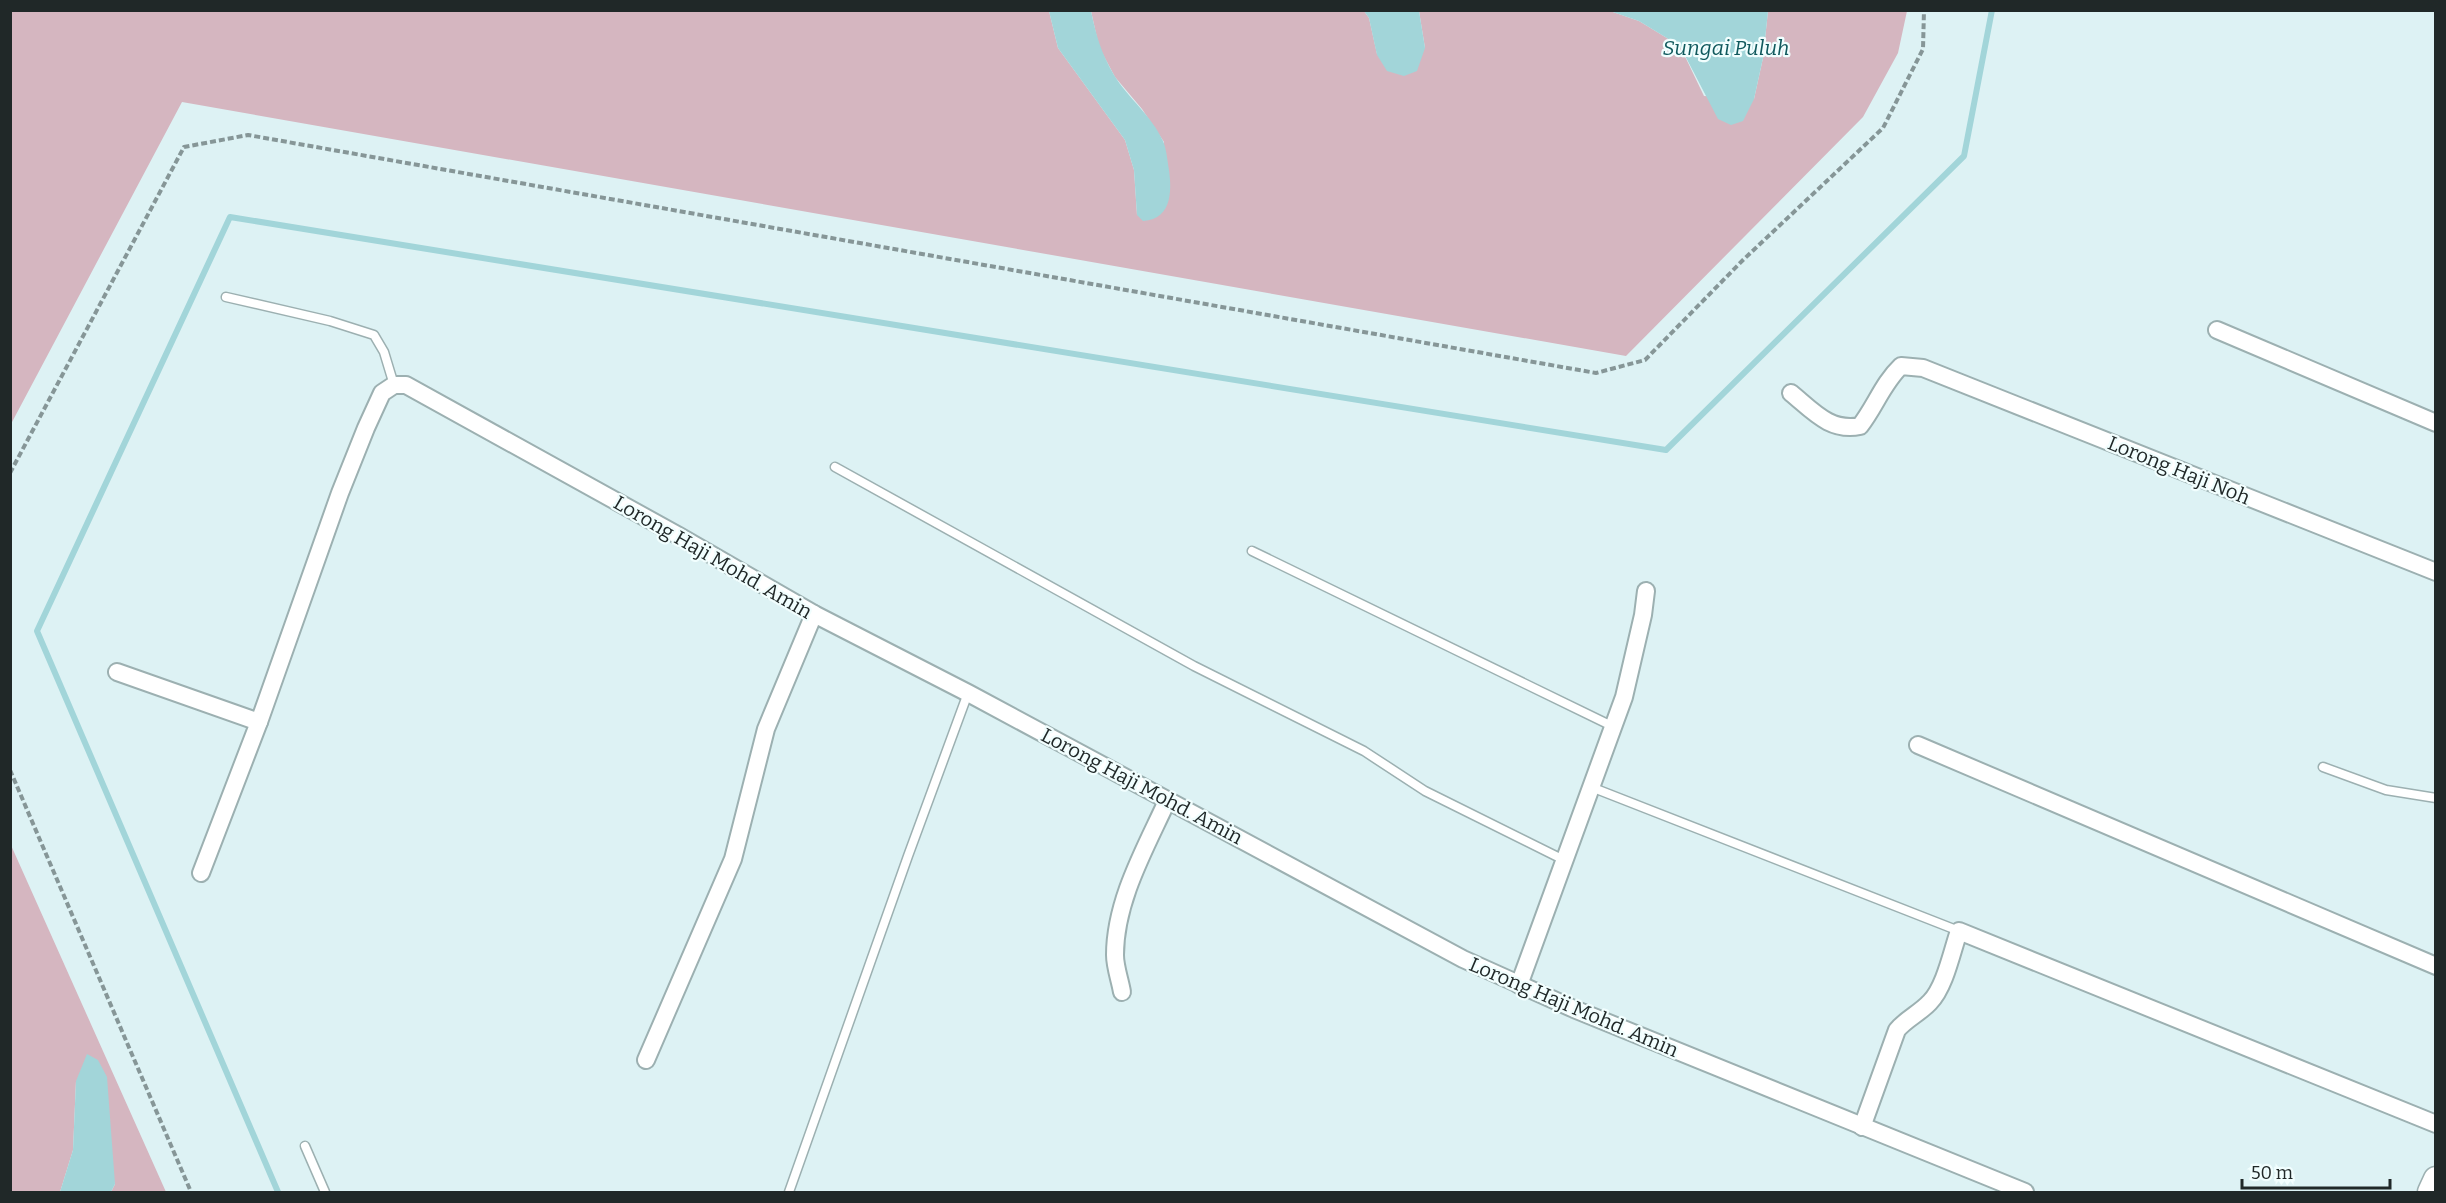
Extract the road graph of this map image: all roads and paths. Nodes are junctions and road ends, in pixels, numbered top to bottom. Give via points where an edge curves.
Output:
1 (1924, 10) edge
2 (226, 297) dead end
3 (2217, 330) dead end
4 (394, 385) junction
5 (1791, 393) dead end
6 (2436, 423) edge
7 (835, 467) dead end
8 (10, 473) edge
9 (1251, 551) dead end
10 (2436, 572) edge
11 (1646, 591) dead end
12 (814, 614) junction
13 (117, 672) dead end
14 (968, 693) junction
15 (259, 722) junction
16 (1614, 727) junction
17 (1918, 745) dead end
18 (2324, 767) dead end
19 (10, 770) edge
20 (1591, 787) junction
21 (2436, 798) edge
22 (1167, 801) junction
23 (1564, 860) junction
24 (201, 873) dead end
25 (1959, 931) junction
26 (2436, 966) edge
27 (1519, 985) junction
28 (1122, 992) dead end
29 (646, 1060) dead end
30 (2436, 1124) edge
31 (1863, 1127) junction
32 (305, 1146) dead end
33 (2436, 1179) edge
34 (191, 1192) edge
35 (325, 1192) edge
36 (789, 1192) edge
37 (2025, 1192) edge
38 (2430, 1192) edge

1 - 8 path via 1923,49 1883,128 1743,260 1645,360 1596,373 248,135 184,147
2 - 4 lane via 374,335
3 - 6 street
4 - 12 street, Lorong Haji Mohd. Amin via 406,385
4 - 15 street via 382,393 340,493
5 - 10 street, Lorong Haji Noh via 1826,421 1846,429 1860,426 1889,377 1900,366 1923,368
7 - 23 lane via 1194,666 1364,751 1425,791
9 - 16 lane
11 - 16 street via 1644,615
12 - 14 street, Lorong Haji Mohd. Amin
12 - 29 street via 766,729 733,859
13 - 15 street
14 - 22 street, Lorong Haji Mohd. Amin
14 - 36 lane
15 - 24 street
16 - 20 street
17 - 26 street
18 - 21 lane via 2386,790
19 - 34 path
20 - 23 street
20 - 25 lane
22 - 27 street, Lorong Haji Mohd. Amin
22 - 28 street via 1133,874 1116,933 1115,958
23 - 27 street
25 - 30 street
25 - 31 street via 1930,1003 1897,1030
27 - 31 street, Lorong Haji Mohd. Amin
31 - 37 street, Lorong Haji Mohd. Amin
32 - 35 lane
33 - 38 street

